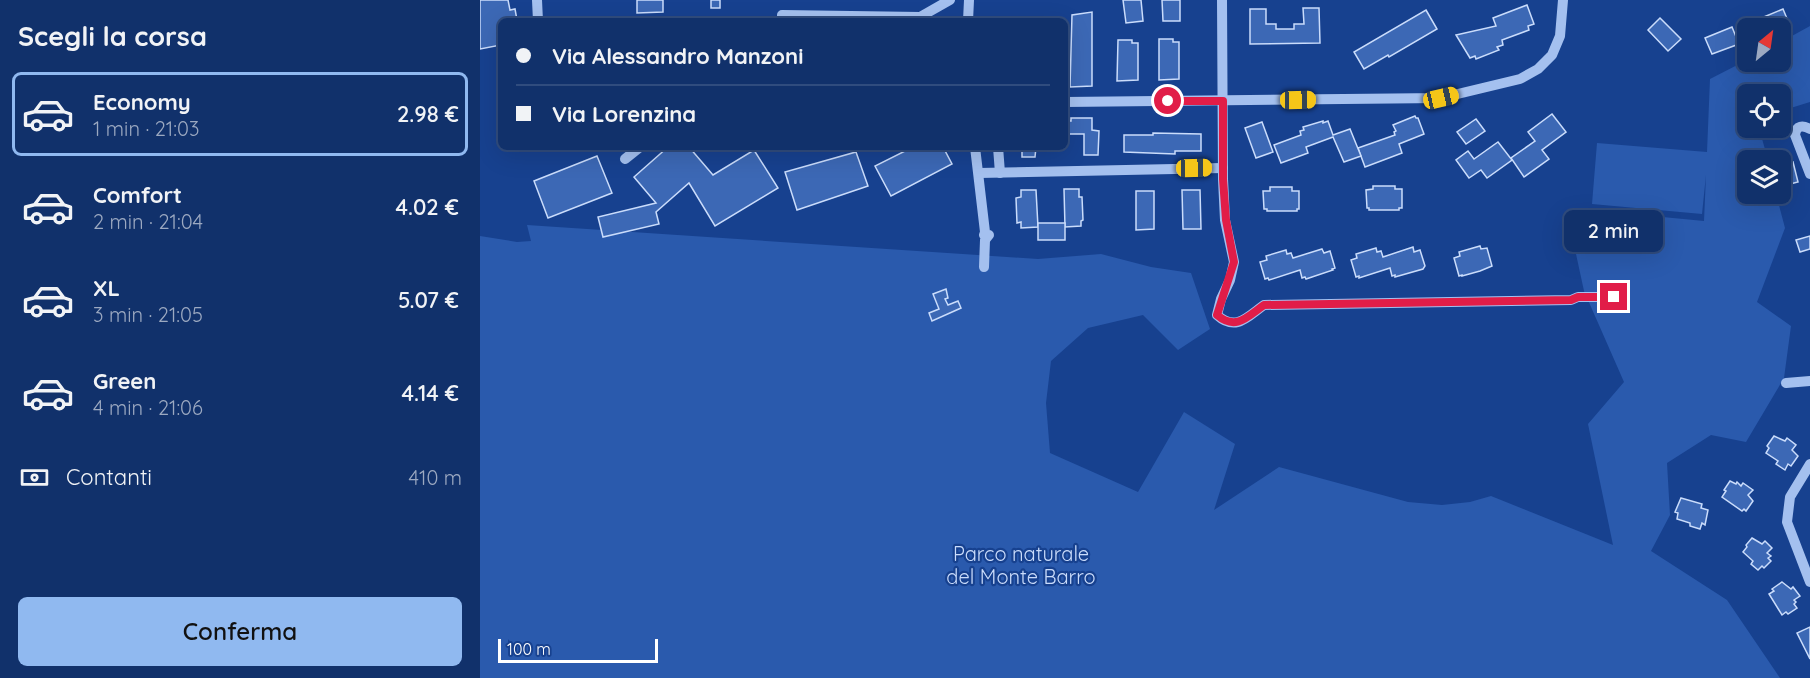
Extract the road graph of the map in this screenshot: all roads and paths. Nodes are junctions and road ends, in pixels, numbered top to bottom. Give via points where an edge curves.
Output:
1 (537, 0) edge
2 (950, 0) edge
3 (969, 0) edge
4 (1222, 0) edge
5 (1563, 0) edge
6 (538, 18) edge
7 (782, 18) edge
8 (968, 18) edge
9 (1223, 101) junction
10 (1068, 102) edge
11 (1810, 129) edge
12 (636, 150) edge
13 (975, 150) edge
14 (998, 150) edge
15 (625, 159) dead end
16 (1223, 168) junction
17 (979, 173) junction
18 (1000, 173) junction
19 (1810, 174) edge
20 (984, 267) dead end
21 (1614, 297) dead end
22 (1810, 381) edge
23 (1786, 382) dead end
24 (1810, 464) edge
25 (1810, 582) edge

1 - 6 street
2 - 7 street via 920,17
3 - 8 street
4 - 9 street
5 - 9 street via 1560,36 1551,55 1538,69 1520,79 1441,98
9 - 10 street
9 - 16 street
11 - 19 street via 1799,126 1795,135
12 - 15 street
13 - 17 street
14 - 18 street
16 - 18 street
16 - 21 street via 1226,220 1234,262 1217,315 1226,322 1244,319 1264,305
17 - 18 street
17 - 20 street via 984,235 989,235
22 - 23 street
24 - 25 street via 1790,497 1787,522

